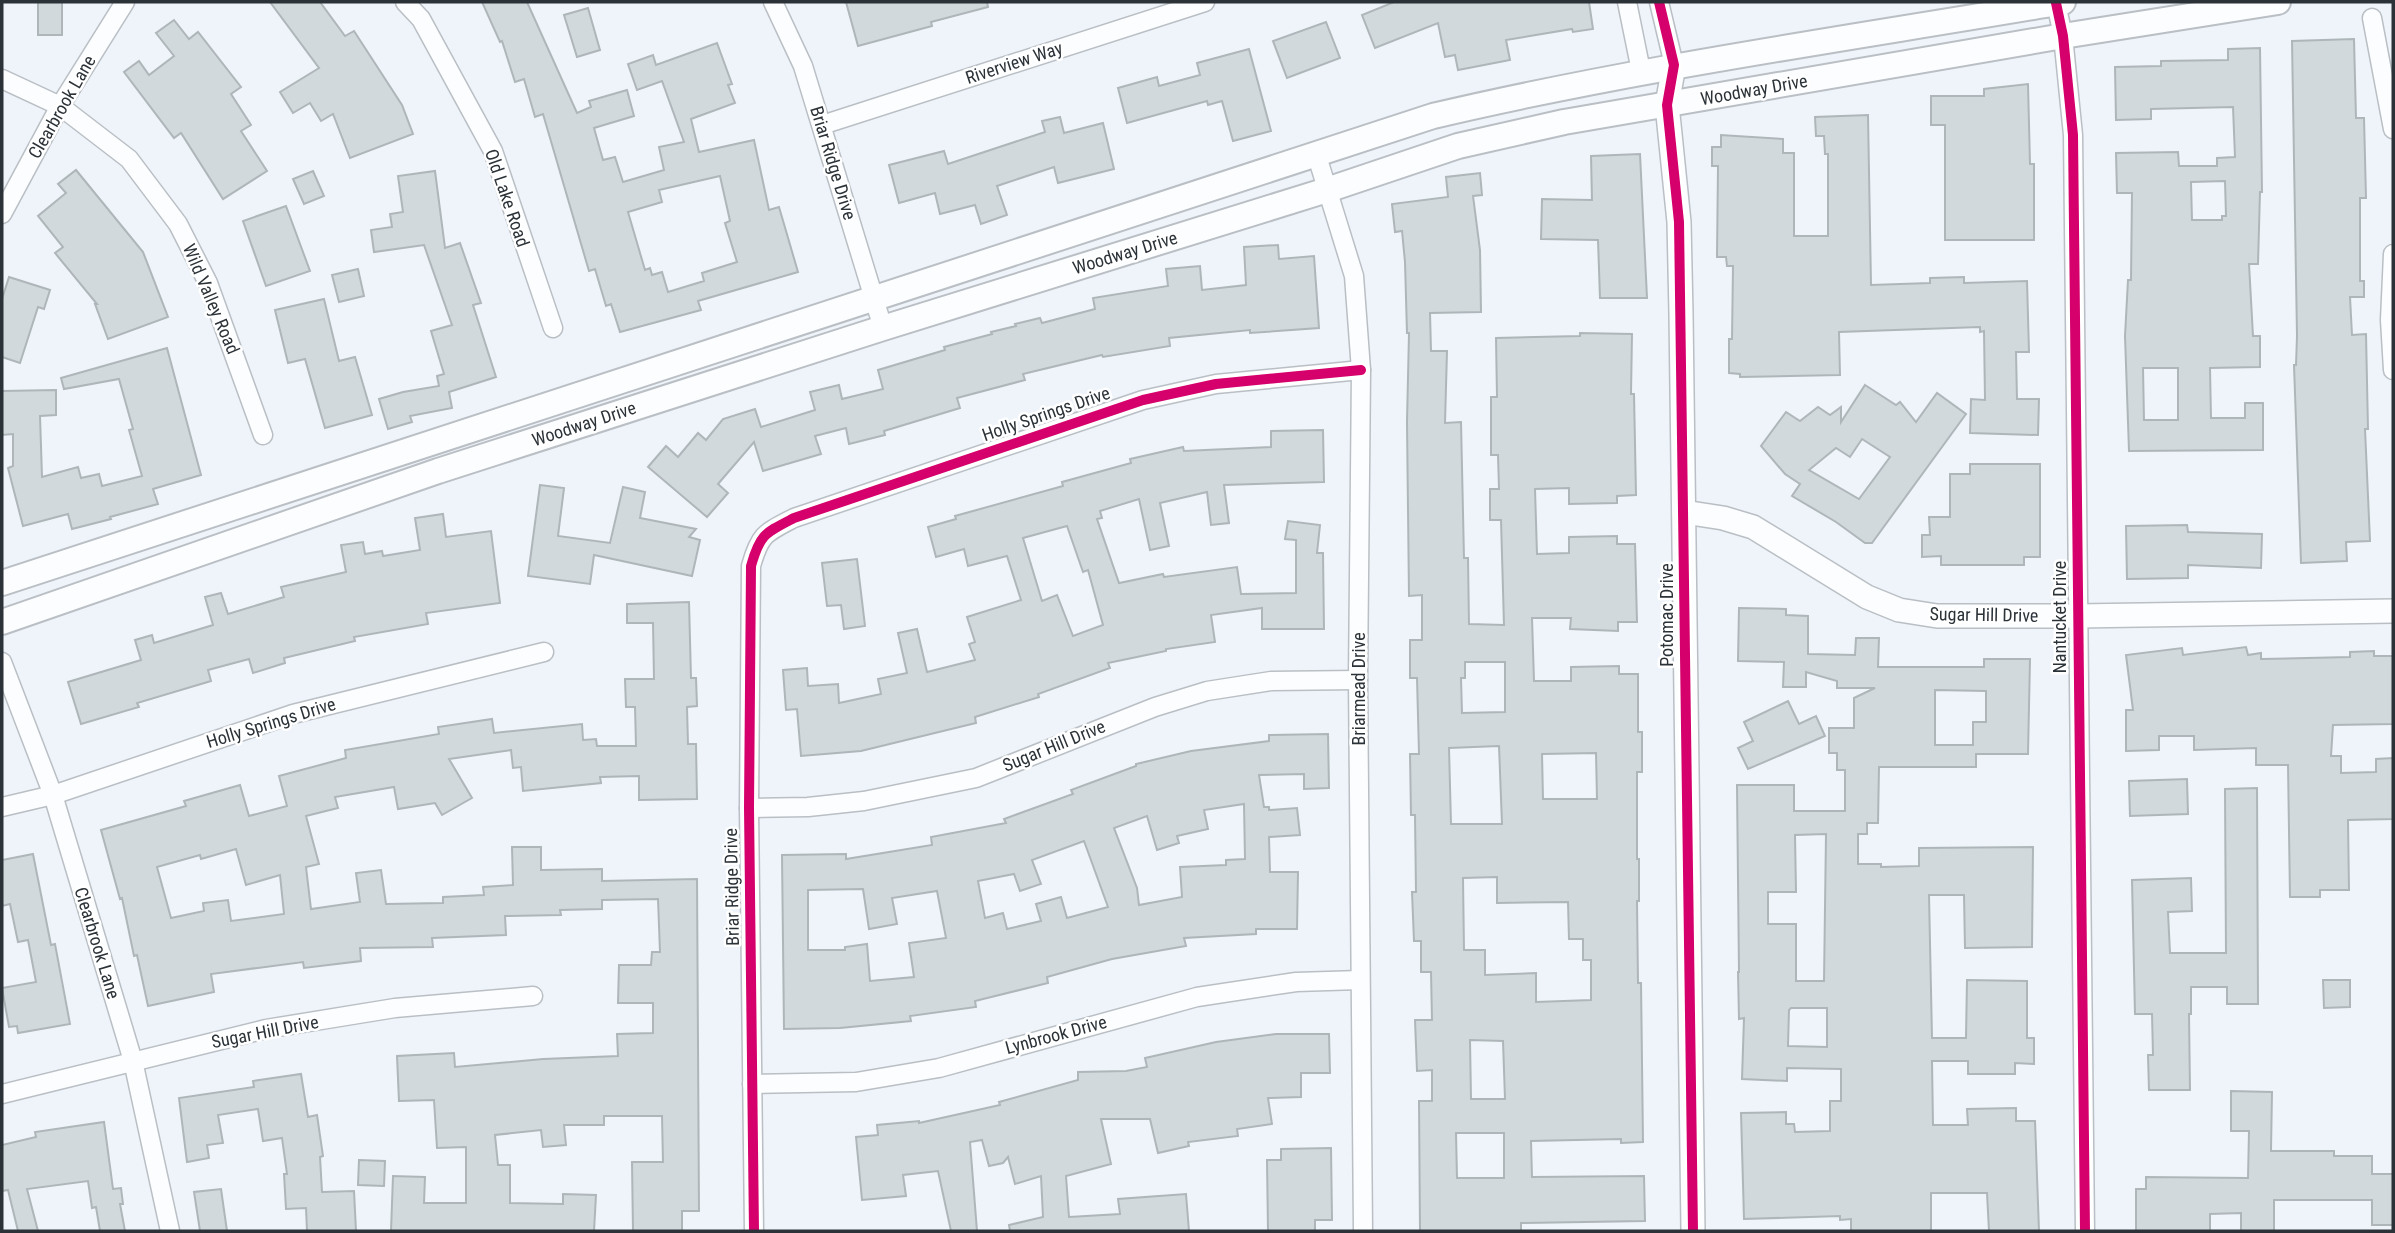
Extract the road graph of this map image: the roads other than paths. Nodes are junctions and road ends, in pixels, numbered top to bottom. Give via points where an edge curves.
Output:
1 (125, 2) edge
2 (405, 2) edge
3 (773, 2) edge
4 (1205, 2) edge
5 (1626, 2) edge
6 (1659, 2) edge
7 (2059, 2) edge
8 (2278, 2) edge
9 (2372, 18) dead end
10 (2063, 36) junction
11 (1674, 65) junction
12 (1641, 71) junction
13 (2, 79) edge
14 (1667, 105) junction
15 (60, 106) junction
16 (822, 125) junction
17 (2393, 129) edge
18 (1316, 153) junction
19 (1327, 190) junction
20 (2, 214) edge
21 (2393, 254) edge
22 (873, 299) junction
23 (553, 328) dead end
24 (883, 328) junction
25 (1361, 370) junction
26 (2393, 370) edge
27 (263, 435) dead end
28 (430, 444) junction
29 (438, 471) junction
30 (1684, 512) junction
31 (757, 543) joint
32 (2, 583) edge
33 (2393, 611) edge
34 (2077, 617) junction
35 (2, 622) edge
36 (544, 652) dead end
37 (2, 662) edge
38 (1358, 680) junction
39 (53, 794) junction
40 (2, 807) edge
41 (749, 808) junction
42 (1360, 980) junction
43 (533, 996) dead end
44 (133, 1061) junction
45 (752, 1084) junction
46 (2, 1094) edge
47 (170, 1231) edge
48 (754, 1231) edge
49 (1363, 1231) edge
50 (1693, 1231) edge
51 (2085, 1231) edge

1 - 15 street, Clearbrook Lane
2 - 23 street, Old Lake Road via 421,19 493,151
3 - 16 street, Briar Ridge Drive via 803,66
4 - 16 street, Riverview Way
5 - 12 street
6 - 11 street, Potomac Drive
7 - 10 street, Nantucket Drive
7 - 11 main road, Woodway Drive
8 - 10 main road, Woodway Drive
9 - 17 street
10 - 14 main road, Woodway Drive
10 - 34 street, Nantucket Drive via 2073,135
11 - 12 main road, Woodway Drive
11 - 14 street, Potomac Drive
12 - 14 street
12 - 18 main road, Woodway Drive via 1433,116
13 - 15 street, Wild Valley Road
14 - 19 main road, Woodway Drive via 1458,146
14 - 30 street, Potomac Drive via 1679,222
15 - 20 street, Clearbrook Lane
15 - 27 street, Wild Valley Road via 129,159 178,224 208,283
16 - 22 street, Briar Ridge Drive
18 - 19 street, Briarmead Drive
18 - 22 main road, Woodway Drive
19 - 24 main road, Woodway Drive
19 - 25 street, Briarmead Drive via 1354,276
21 - 26 street
22 - 24 street, Briar Ridge Drive
22 - 28 main road, Woodway Drive
24 - 29 main road, Woodway Drive
25 - 31 street, Holly Springs Drive via 1216,384 1143,400 794,518
25 - 38 street, Briarmead Drive
28 - 29 main road
28 - 32 main road, Woodway Drive
29 - 35 main road, Woodway Drive
30 - 34 street, Sugar Hill Drive via 1753,527 1844,585 1899,610 1937,616
30 - 50 street, Potomac Drive
31 - 41 street, Briar Ridge Drive via 751,566
33 - 34 street, Sugar Hill Drive
34 - 51 street, Nantucket Drive
36 - 39 street, Holly Springs Drive via 293,714
37 - 39 street, Clearbrook Lane
38 - 41 street, Sugar Hill Drive via 1271,681 1207,691 976,778 864,801
38 - 42 street, Briarmead Drive
39 - 40 street, Holly Springs Drive
39 - 44 street, Clearbrook Lane
41 - 45 street, Briar Ridge Drive
42 - 45 street, Lynbrook Drive via 1296,982 1197,997 939,1068 856,1082
42 - 49 street, Briarmead Drive
43 - 44 street, Sugar Hill Drive via 395,1008 266,1029
44 - 46 street, Sugar Hill Drive
44 - 47 street, Clearbrook Lane
45 - 48 street, Briar Ridge Drive

